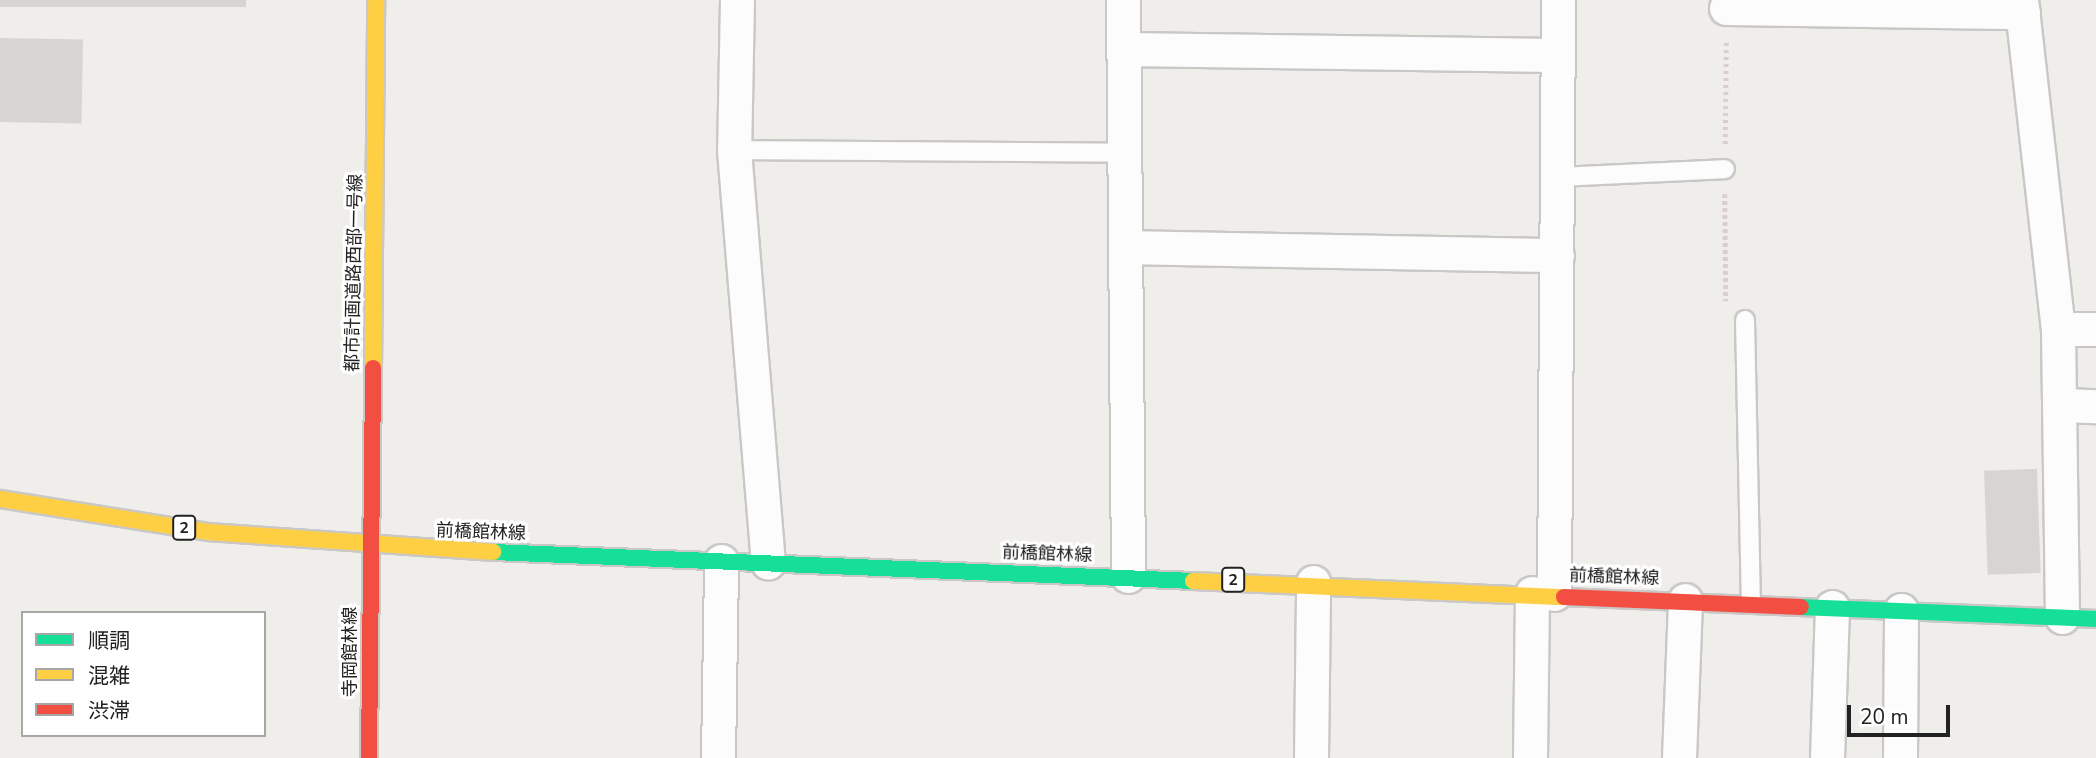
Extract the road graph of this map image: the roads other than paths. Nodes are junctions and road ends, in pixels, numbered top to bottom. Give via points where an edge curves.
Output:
1 (376, 0) edge
2 (737, 0) edge
3 (1123, 0) edge
4 (1558, 0) edge
5 (2022, 6) edge
6 (1726, 8) road end
7 (1124, 49) junction
8 (1556, 55) junction
9 (734, 150) junction
10 (1124, 153) junction
11 (1725, 169) road end
12 (1557, 177) junction
13 (1126, 247) junction
14 (1557, 254) junction
15 (1745, 320) dead end
16 (2058, 329) junction
17 (2096, 329) edge
18 (2061, 405) junction
19 (2096, 406) edge
20 (0, 499) edge
21 (369, 547) junction
22 (721, 561) junction
23 (768, 563) junction
24 (1128, 576) junction
25 (1313, 582) junction
26 (1543, 594) junction
27 (1685, 600) junction
28 (1751, 602) junction
29 (1832, 607) junction
30 (1901, 610) junction
31 (2062, 617) junction
32 (2096, 619) edge
33 (369, 758) edge
34 (718, 758) edge
35 (1311, 758) edge
36 (1530, 758) edge
37 (1679, 758) edge
38 (1827, 758) edge
39 (1900, 758) edge

1 - 21 main road, 都市計画道路西部一号線
2 - 9 street
3 - 7 street
4 - 8 street
5 - 6 street
5 - 16 street
7 - 8 street
7 - 10 street
8 - 12 street
9 - 10 lane
9 - 23 street
10 - 13 street
11 - 12 lane
12 - 14 street
13 - 14 street
13 - 24 street
14 - 26 street
15 - 28 lane
16 - 17 street
16 - 18 street
18 - 19 street
18 - 31 street
20 - 21 main road, 前橋館林線 / 2 via 209,532
21 - 22 main road, 前橋館林線 / 2
21 - 33 main road, 寺岡館林線
22 - 23 main road, 前橋館林線 / 2
22 - 34 street
23 - 24 main road, 前橋館林線 / 2
24 - 25 main road, 前橋館林線 / 2
25 - 26 main road, 前橋館林線 / 2
25 - 35 street
26 - 27 main road, 前橋館林線 / 2
26 - 36 street
27 - 28 main road, 前橋館林線 / 2
27 - 37 street
28 - 29 main road, 前橋館林線 / 2
29 - 30 main road, 前橋館林線 / 2
29 - 38 street
30 - 31 main road, 前橋館林線 / 2
30 - 39 street
31 - 32 main road, 前橋館林線 / 2

